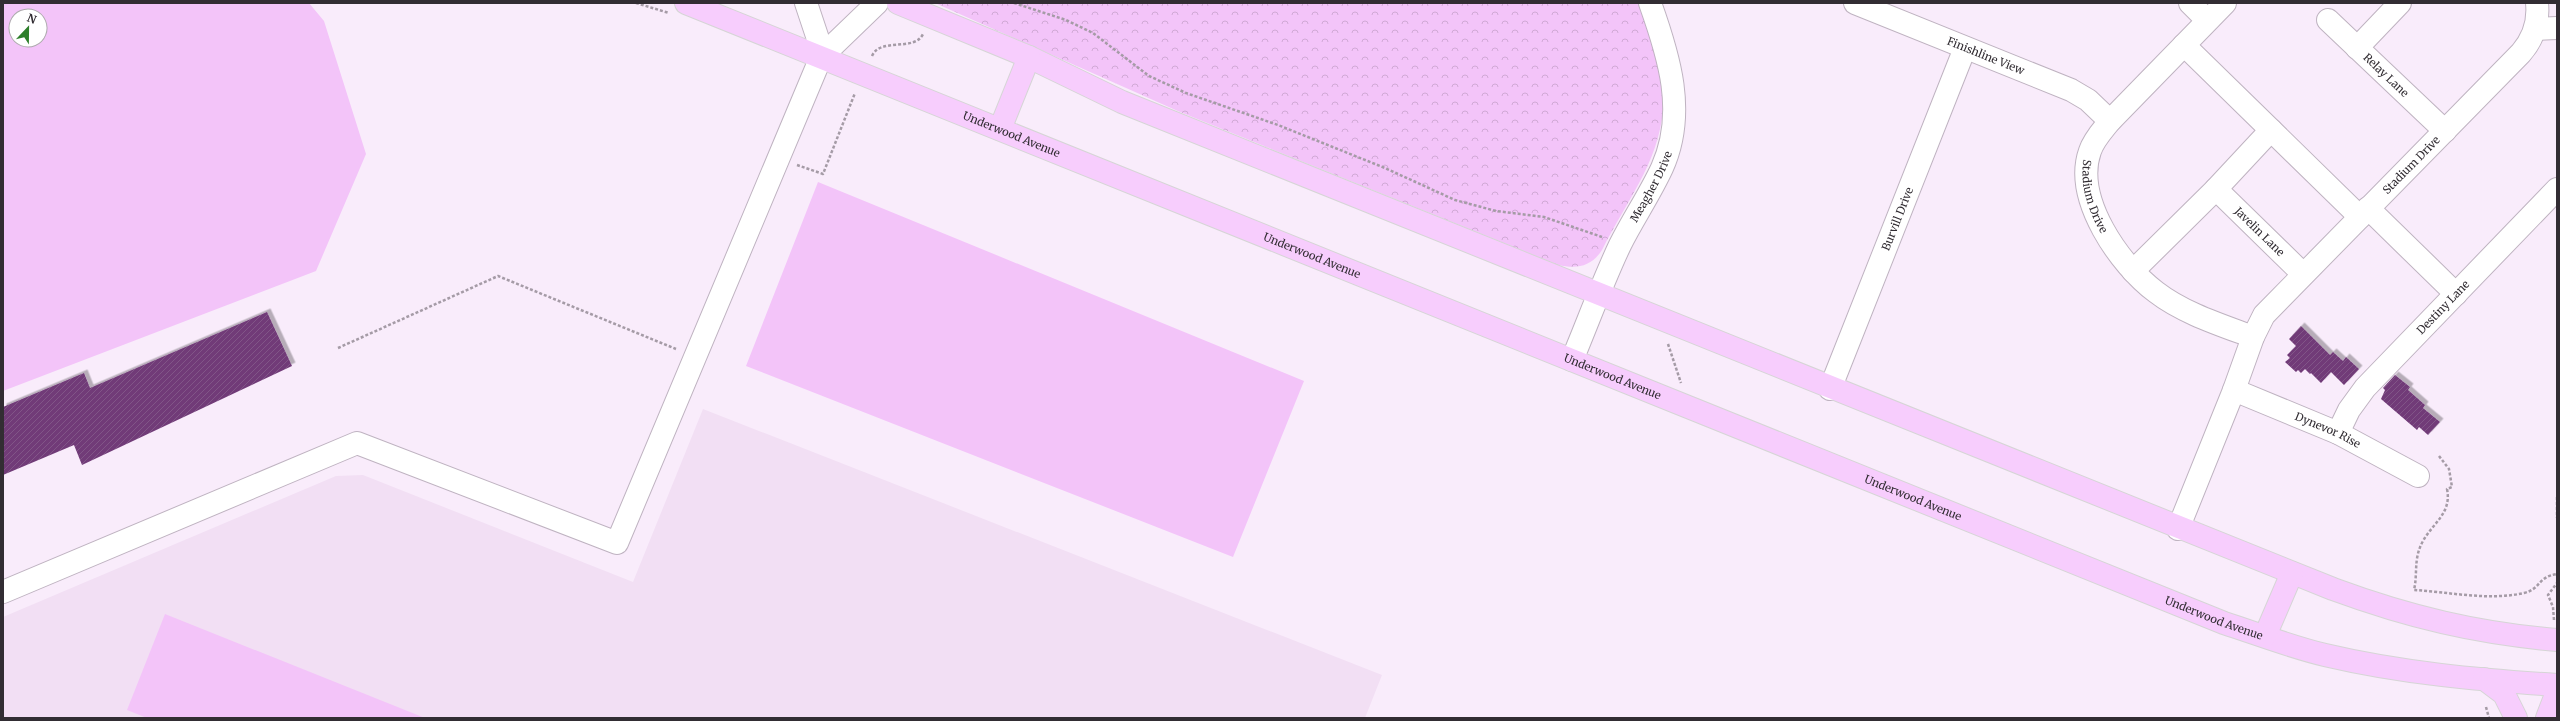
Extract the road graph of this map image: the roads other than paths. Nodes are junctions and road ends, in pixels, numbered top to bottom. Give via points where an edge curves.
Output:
1 (686, 3) edge
2 (806, 3) edge
3 (876, 3) edge
4 (898, 3) edge
5 (1650, 3) edge
6 (1855, 3) edge
7 (2190, 3) edge
8 (2225, 3) edge
9 (2400, 3) edge
10 (2537, 3) edge
11 (2207, 20) junction
12 (2328, 20) dead end
13 (2557, 28) edge
14 (2535, 29) junction
15 (2184, 45) junction
16 (1965, 48) junction
17 (2357, 48) junction
18 (821, 57) junction
19 (1029, 58) junction
20 (2110, 121) junction
21 (1000, 129) junction
22 (2271, 130) junction
23 (2445, 131) junction
24 (2557, 189) edge
25 (2216, 190) junction
26 (2364, 212) junction
27 (2133, 271) junction
28 (2303, 274) junction
29 (2456, 294) junction
30 (1598, 295) junction
31 (2253, 337) junction
32 (1572, 360) junction
33 (1830, 389) junction
34 (2234, 390) junction
35 (2338, 433) junction
36 (2418, 476) dead end
37 (2178, 529) junction
38 (2292, 573) junction
39 (3, 592) edge
40 (2555, 632) edge
41 (2265, 636) junction
42 (2484, 679) junction
43 (2557, 685) edge
44 (2557, 692) edge
45 (2516, 718) edge
46 (2547, 718) edge

1 - 18 main road, Underwood Avenue
2 - 18 street via 819,42
3 - 18 street
4 - 19 main road
5 - 30 street, Meagher Drive via 1667,50 1674,82 1671,138 1662,167 1620,246
6 - 16 street, Finishline View
7 - 11 street
8 - 11 street, Stadium Drive
9 - 17 street
10 - 14 street, Stadium Drive
11 - 15 street, Stadium Drive
12 - 17 street, Relay Lane
13 - 14 street
14 - 23 street, Stadium Drive via 2521,52
15 - 20 street, Stadium Drive
15 - 22 street
16 - 20 street, Finishline View via 2071,90 2088,100
16 - 33 street, Burvill Drive
17 - 23 street, Relay Lane
18 - 21 main road, Underwood Avenue
18 - 39 street via 618,543 357,443
19 - 21 main road
19 - 30 main road via 1122,102
20 - 27 street, Stadium Drive via 2090,150 2087,164 2090,195 2103,229
21 - 32 main road, Underwood Avenue
22 - 25 street
22 - 26 street
23 - 26 street, Stadium Drive
24 - 29 street, Destiny Lane
25 - 27 street
25 - 28 street, Javelin Lane
26 - 28 street, Stadium Drive
26 - 29 street
27 - 31 street, Stadium Drive via 2158,293 2185,308
28 - 31 street, Stadium Drive via 2264,315
29 - 35 street, Destiny Lane via 2357,398
30 - 32 street, Meagher Drive
30 - 33 main road
31 - 34 street, Stadium Drive
32 - 41 main road, Underwood Avenue via 2192,610
33 - 37 main road
34 - 35 street, Dynevor Rise
34 - 37 street, Stadium Drive
35 - 36 street, Dynevor Rise
37 - 38 main road
38 - 40 main road via 2417,618 2492,632
38 - 41 main road
41 - 42 main road, Underwood Avenue via 2301,649 2362,662
42 - 43 main road, Underwood Avenue
42 - 45 main road via 2504,694
44 - 46 main road

